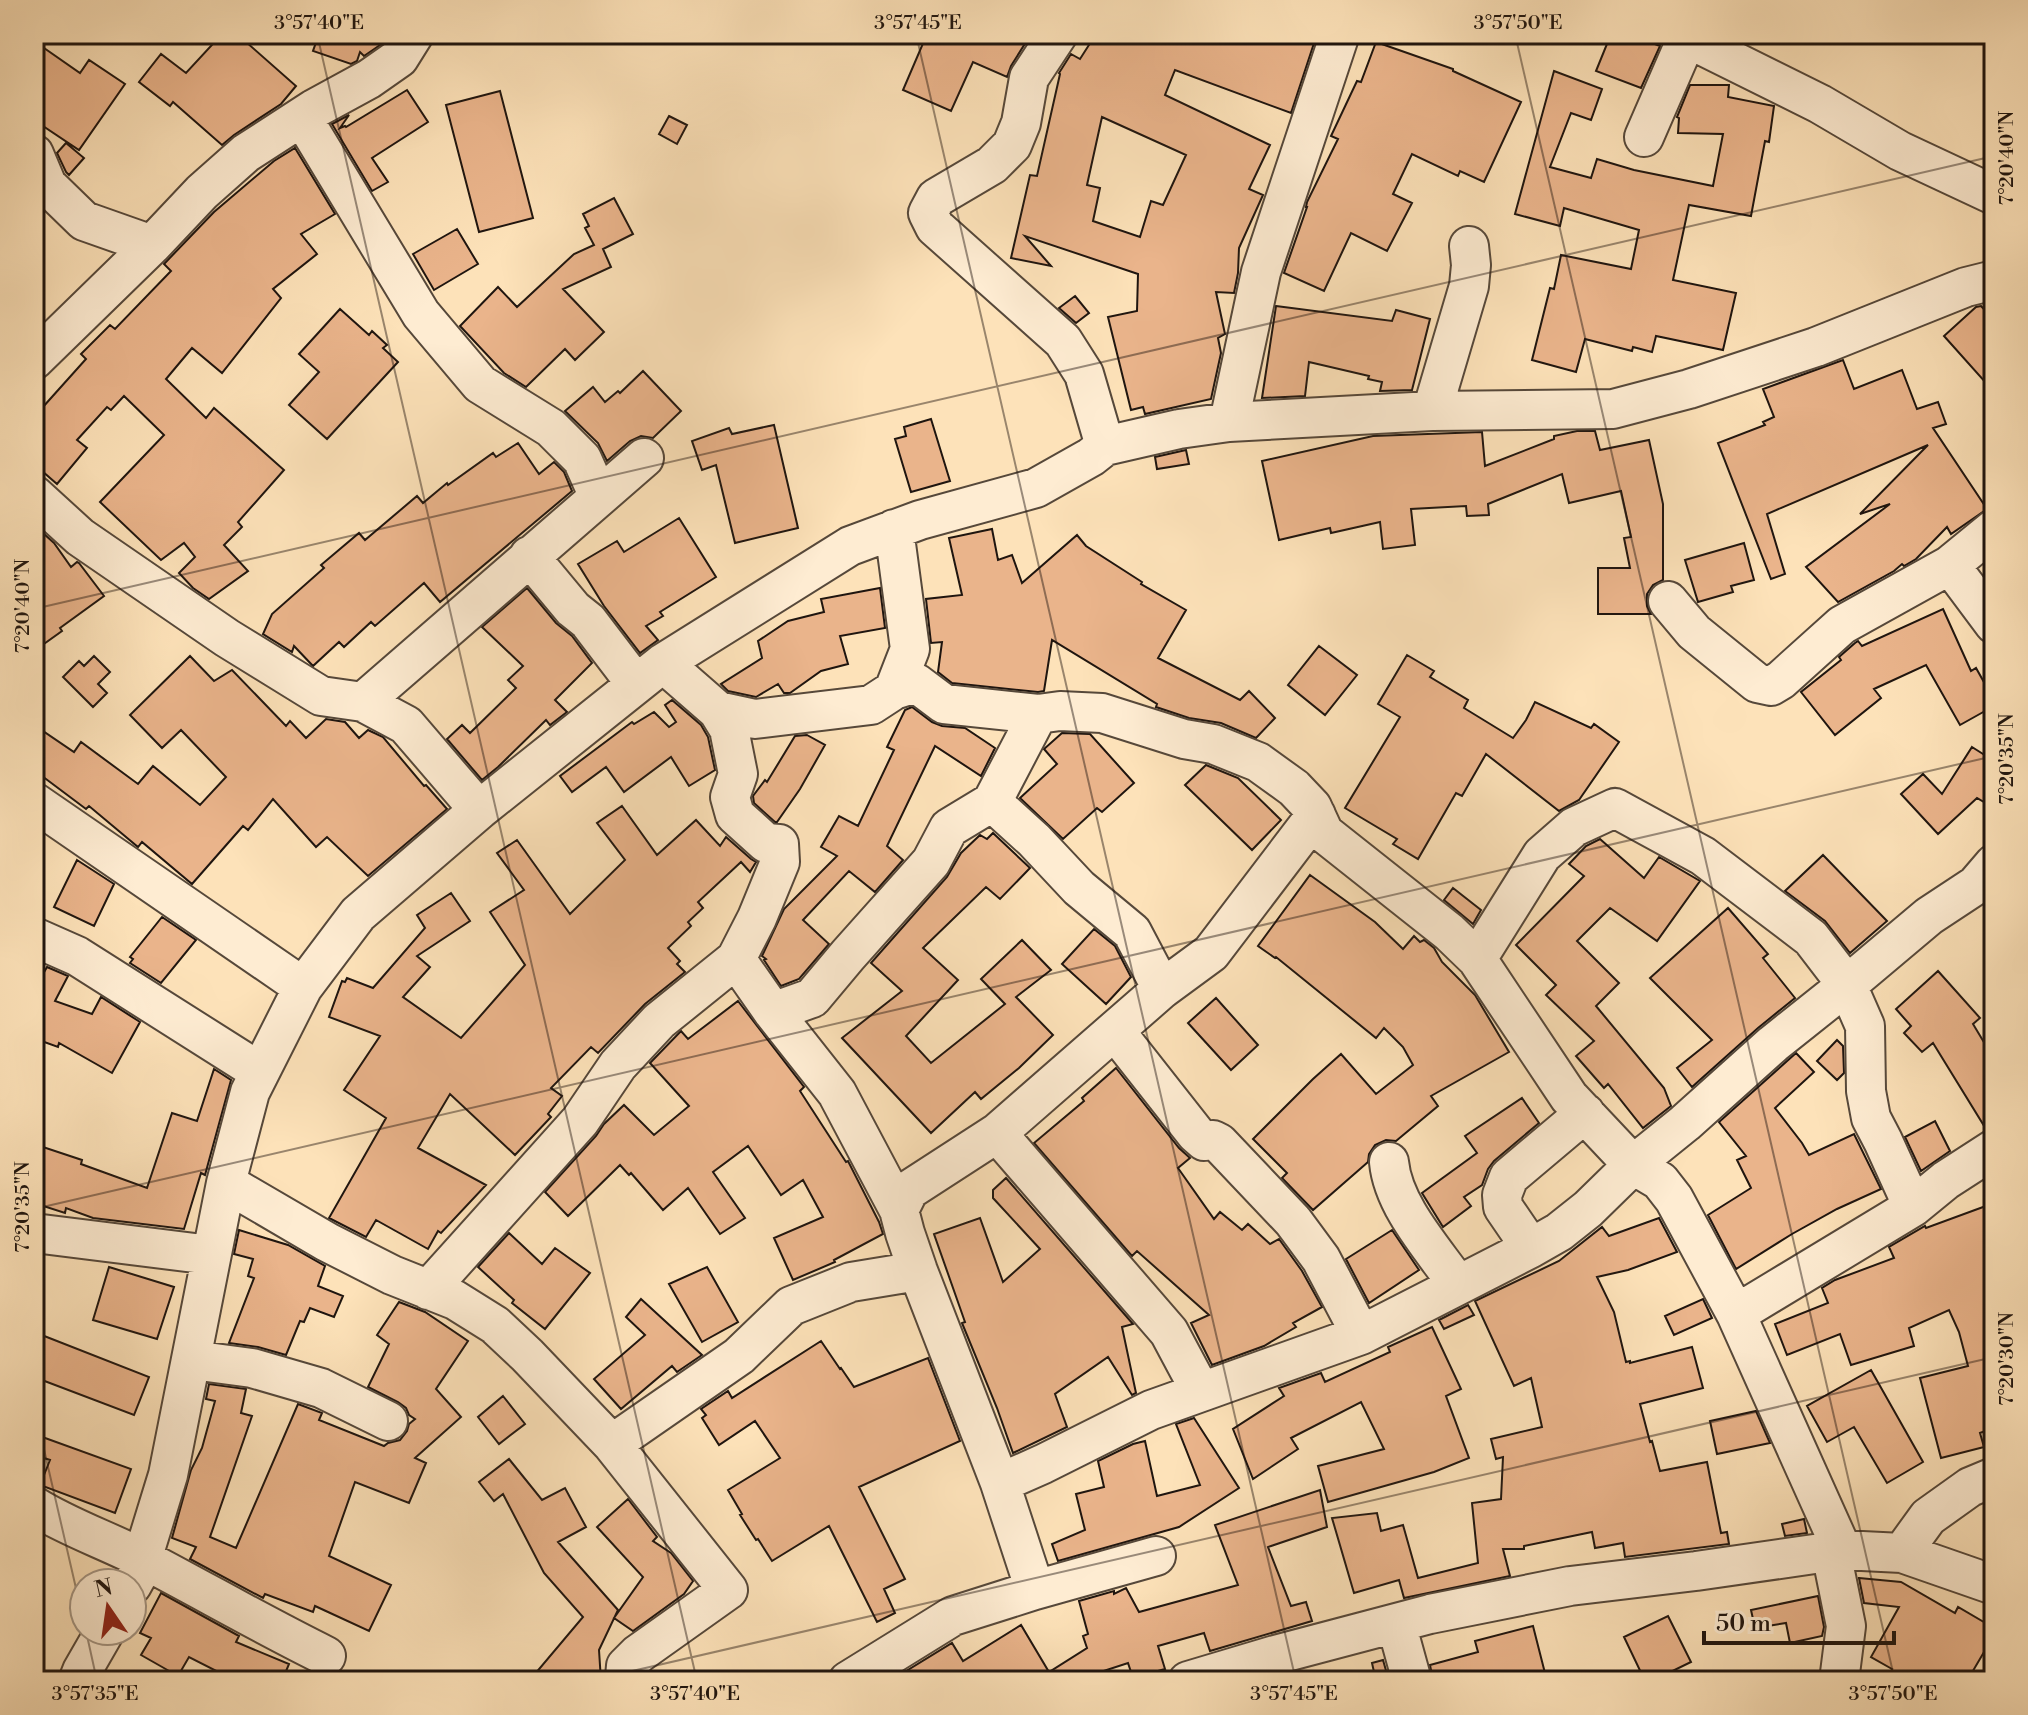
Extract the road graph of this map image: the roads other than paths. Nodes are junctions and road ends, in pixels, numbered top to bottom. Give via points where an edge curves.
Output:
1 (414, 34) edge
2 (1058, 34) edge
3 (1340, 34) edge
4 (1683, 36) edge
5 (302, 117) junction
6 (1644, 137) dead end
7 (34, 154) edge
8 (1994, 195) edge
9 (152, 245) junction
10 (1469, 246) dead end
11 (1994, 280) edge
12 (34, 360) edge
13 (1432, 411) junction
14 (1229, 422) junction
15 (1105, 446) junction
16 (644, 458) dead end
17 (34, 495) edge
18 (599, 497) junction
19 (894, 529) junction
20 (1994, 529) edge
21 (529, 556) junction
22 (1950, 565) junction
23 (1668, 601) dead end
24 (1994, 624) edge
25 (650, 674) junction
26 (894, 690) junction
27 (363, 702) junction
28 (718, 711) junction
29 (1038, 714) junction
30 (34, 802) edge
31 (992, 802) junction
32 (479, 810) junction
33 (1316, 815) junction
34 (1994, 864) edge
35 (34, 937) edge
36 (736, 959) junction
37 (1477, 959) junction
38 (1847, 985) junction
39 (303, 987) junction
40 (1162, 989) junction
41 (773, 1012) junction
42 (1115, 1031) junction
43 (260, 1072) junction
44 (1585, 1113) junction
45 (997, 1133) junction
46 (1994, 1149) edge
47 (1389, 1162) dead end
48 (1633, 1165) junction
49 (226, 1183) junction
50 (1913, 1207) junction
51 (899, 1210) junction
52 (34, 1233) edge
53 (1531, 1248) junction
54 (211, 1255) junction
55 (918, 1271) junction
56 (1458, 1285) junction
57 (428, 1290) junction
58 (1736, 1314) junction
59 (1361, 1335) junction
60 (192, 1360) junction
61 (1201, 1392) junction
62 (388, 1421) dead end
63 (612, 1444) junction
64 (1994, 1477) edge
65 (1000, 1483) junction
66 (34, 1506) edge
67 (1836, 1551) junction
68 (1902, 1553) junction
69 (1156, 1556) dead end
70 (129, 1567) edge
71 (139, 1567) edge
72 (148, 1577) edge
73 (1994, 1585) edge
74 (1035, 1590) junction
75 (1396, 1623) junction
76 (96, 1647) edge
77 (326, 1656) dead end
78 (1840, 1668) edge
79 (78, 1681) edge
80 (628, 1681) edge
81 (848, 1681) edge
82 (1188, 1681) edge
83 (1412, 1681) edge
84 (1871, 1681) edge

1 - 5 street via 399,58
2 - 15 street via 1029,78 1012,145 992,165 936,198 928,213 935,227 1063,341 1084,374
3 - 14 street via 1261,272
4 - 6 street
4 - 8 street
5 - 9 street via 246,153
5 - 18 street via 421,314 480,384 551,428 582,459
7 - 9 street via 47,185 84,221
9 - 12 street
10 - 13 street via 1469,286
11 - 13 street via 1802,352 1613,409
13 - 14 street
14 - 15 street
15 - 19 street via 1036,488
16 - 18 street
17 - 27 street via 80,537 227,638 321,696
18 - 21 street
19 - 25 street via 850,546
19 - 26 street via 910,649
20 - 22 street
21 - 25 street via 573,609
21 - 27 street
22 - 23 street via 1842,625 1771,686 1757,683 1694,632
22 - 24 street
25 - 28 street
25 - 32 street
26 - 28 street via 871,705 755,719
26 - 29 street via 916,683 944,704
27 - 32 street via 406,725
28 - 36 street via 729,729 738,774 730,797 735,815 766,843 779,844 780,862
29 - 31 street
29 - 33 street via 1102,713 1213,744 1258,762 1294,788
30 - 39 street
31 - 40 street via 1132,932
31 - 41 street via 949,828 931,862 812,998
32 - 39 street via 358,914
33 - 37 street via 1324,833
33 - 40 street via 1211,953
34 - 38 street via 1976,885 1929,916
35 - 43 street via 77,956
36 - 41 street
36 - 57 street via 659,1021 618,1065 580,1121
37 - 38 street via 1542,855 1574,827 1615,808 1703,856 1811,938
37 - 44 street
38 - 48 street
38 - 50 street via 1865,1026 1871,1118
39 - 43 street
40 - 42 street
41 - 51 street via 837,1093
42 - 45 street
42 - 59 street via 1196,1134 1219,1143 1293,1221 1321,1259
43 - 49 street
44 - 48 street
44 - 53 street via 1509,1177 1503,1207
45 - 51 street via 909,1190
45 - 61 street via 1169,1332
46 - 50 street
47 - 56 street via 1399,1201
48 - 53 street via 1588,1209
48 - 58 street via 1660,1181 1674,1199
49 - 54 street
49 - 57 street via 327,1242
50 - 58 street
51 - 55 street
52 - 54 street
53 - 56 street
54 - 60 street
55 - 63 street via 851,1282 791,1306 739,1356
55 - 65 street
56 - 59 street
57 - 63 street via 495,1325
58 - 67 street
59 - 61 street
60 - 62 street via 252,1368 321,1388
60 - 71 street via 168,1475
61 - 65 street via 1151,1410
63 - 80 street via 728,1590 638,1654 626,1666
64 - 68 street via 1928,1517
65 - 74 street
66 - 70 street
67 - 68 street
67 - 75 street via 1570,1586
67 - 78 street via 1846,1626
68 - 73 street
69 - 74 street
72 - 77 street
74 - 81 street via 953,1616
75 - 82 street
75 - 83 street
76 - 79 street
78 - 84 street

